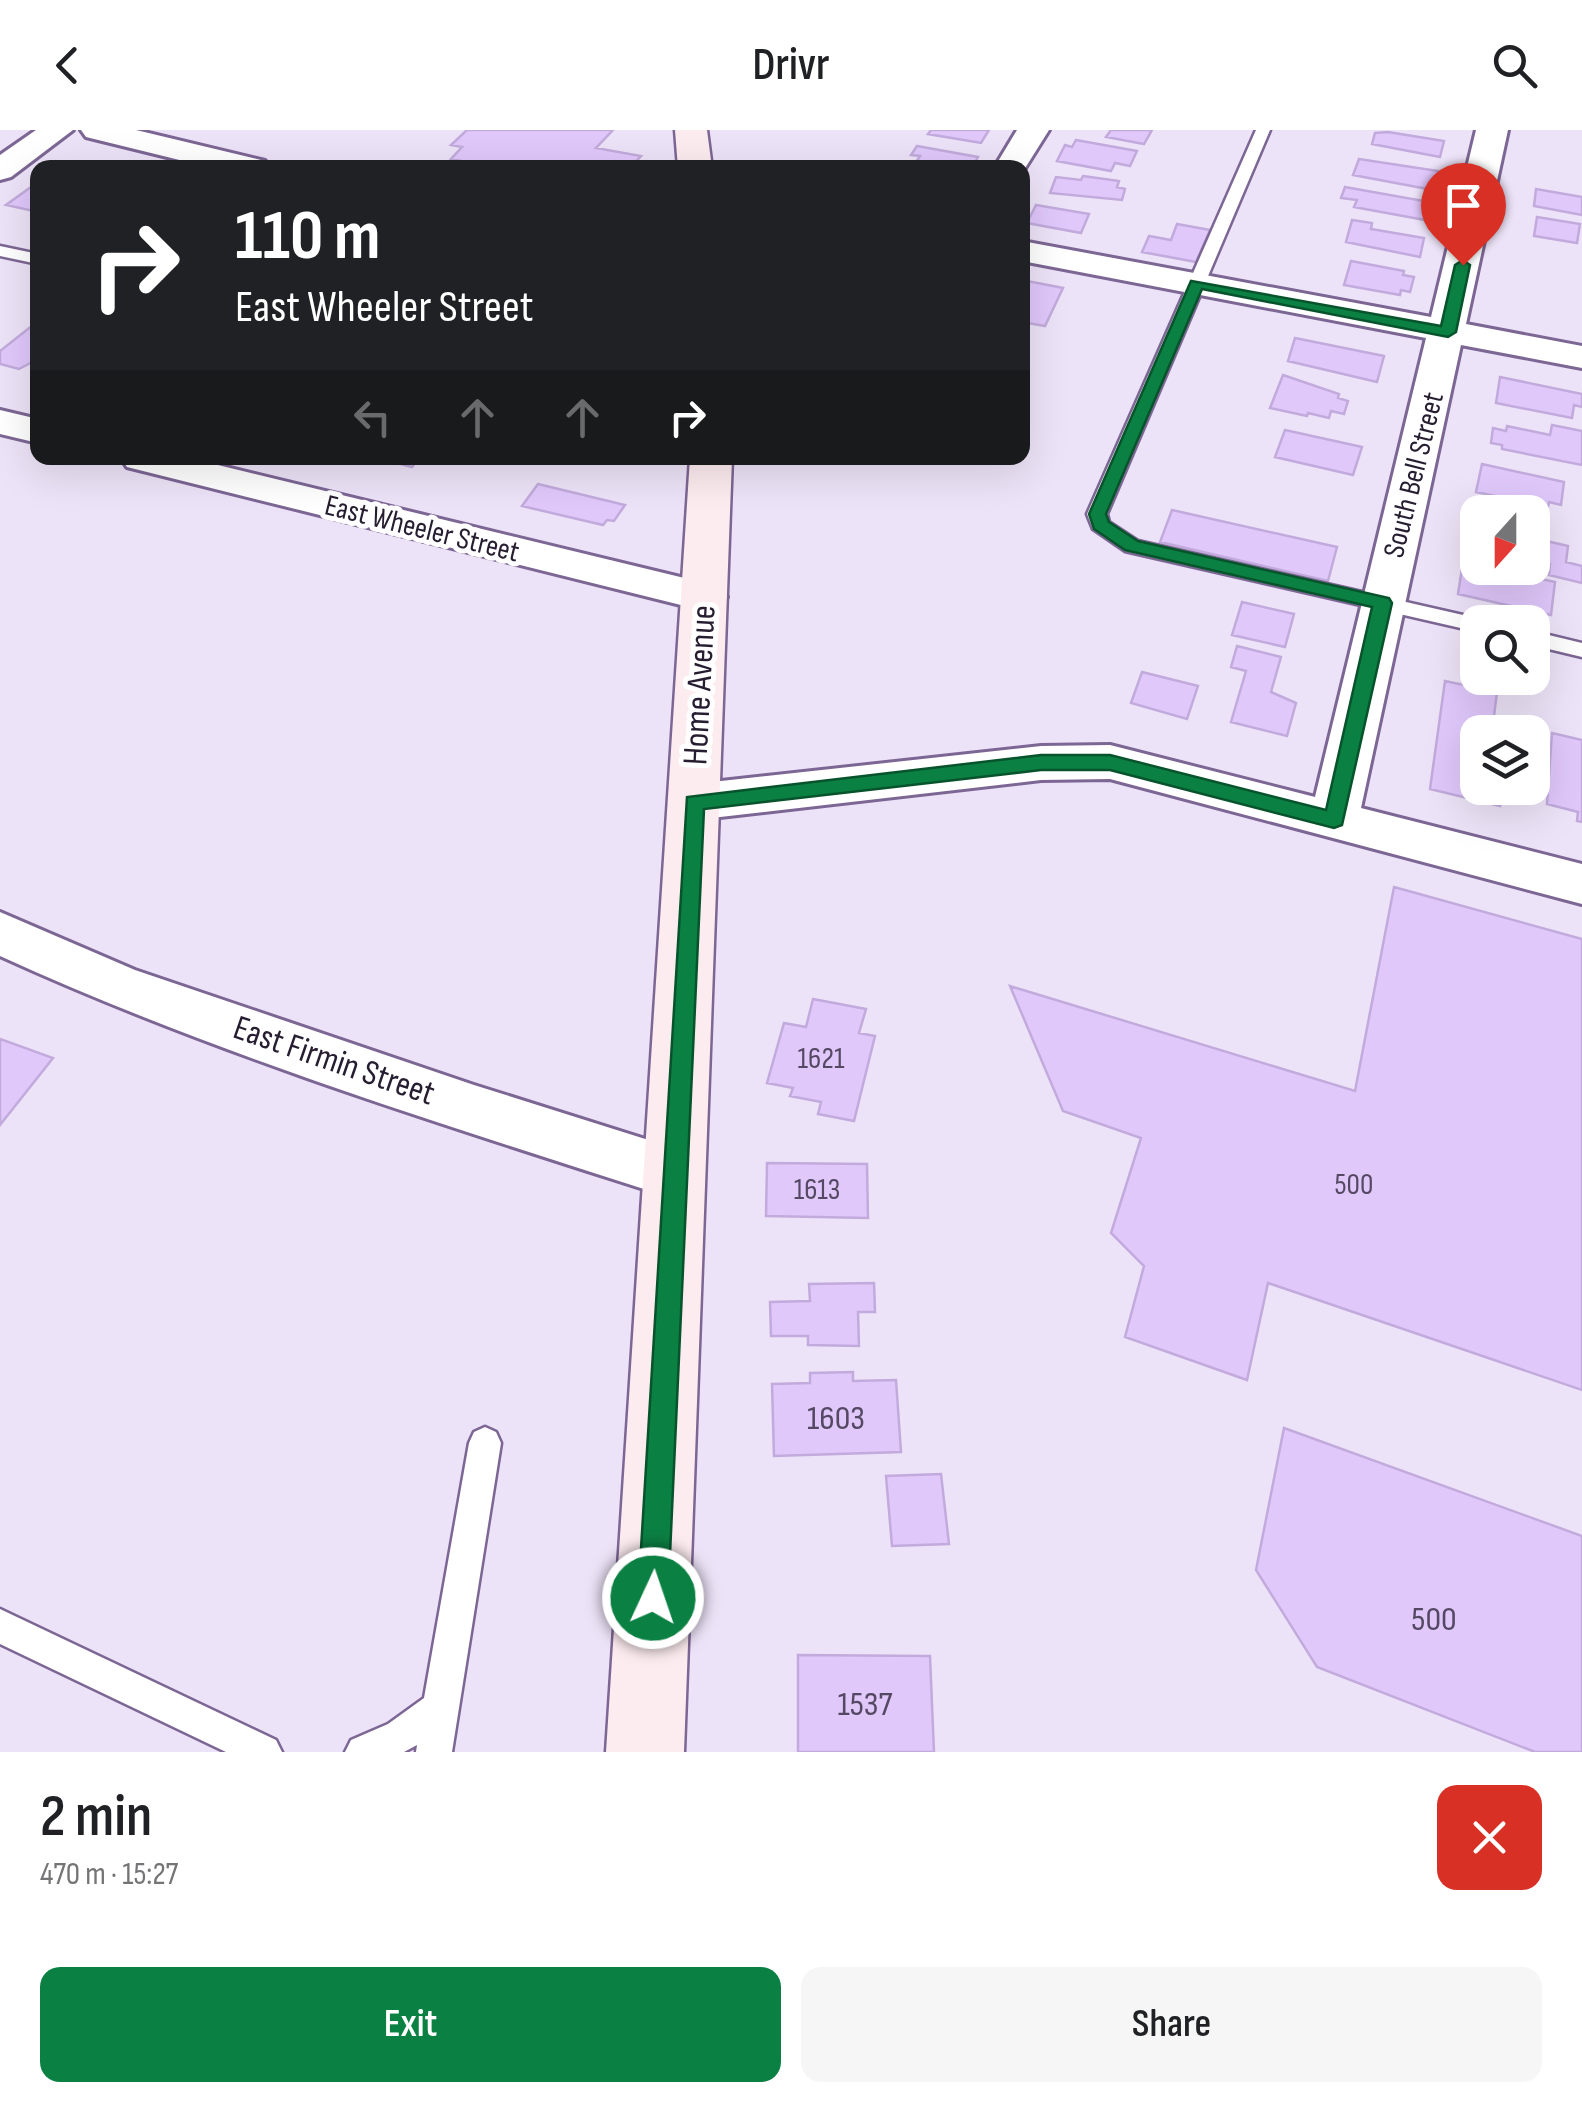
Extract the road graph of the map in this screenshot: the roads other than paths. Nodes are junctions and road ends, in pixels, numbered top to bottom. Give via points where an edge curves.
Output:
1 (57, 130) edge
2 (97, 130) edge
3 (692, 130) edge
4 (1033, 130) edge
5 (1263, 130) edge
6 (1492, 130) edge
7 (221, 160) edge
8 (695, 160) edge
9 (1015, 160) edge
10 (0, 170) edge
11 (0, 250) edge
12 (1030, 253) edge
13 (30, 257) edge
14 (1197, 284) junction
15 (1448, 332) junction
16 (1582, 357) edge
17 (0, 422) edge
18 (30, 429) edge
19 (170, 465) edge
20 (711, 465) edge
21 (705, 596) junction
22 (1383, 603) junction
23 (1460, 621) edge
24 (1550, 642) edge
25 (1582, 650) edge
26 (694, 802) junction
27 (1334, 820) junction
28 (1582, 884) edge
29 (0, 934) edge
30 (675, 1172) junction
31 (485, 1443) dead end
32 (0, 1626) edge
33 (440, 1708) junction
34 (264, 1752) edge
35 (363, 1752) edge
36 (434, 1752) edge
37 (645, 1752) edge

1 - 10 street
2 - 7 street
3 - 8 main road
4 - 9 street
5 - 14 lane
6 - 15 street, South Bell Street
11 - 13 lane
12 - 14 street
14 - 15 street
14 - 22 lane via 1098,514 1100,525 1132,546
15 - 16 street
15 - 22 street, South Bell Street
17 - 18 street
19 - 21 street, East Wheeler Street
20 - 21 main road, Home Avenue
21 - 26 main road, Home Avenue
22 - 23 lane
22 - 27 street, South Bell Street
24 - 25 lane
26 - 27 street via 1041,763 1110,762
26 - 30 main road, Home Avenue
27 - 28 street
29 - 30 street, East Firmin Street via 116,985
30 - 37 main road, Home Avenue
31 - 33 lane
32 - 34 lane
33 - 35 lane
33 - 36 lane

